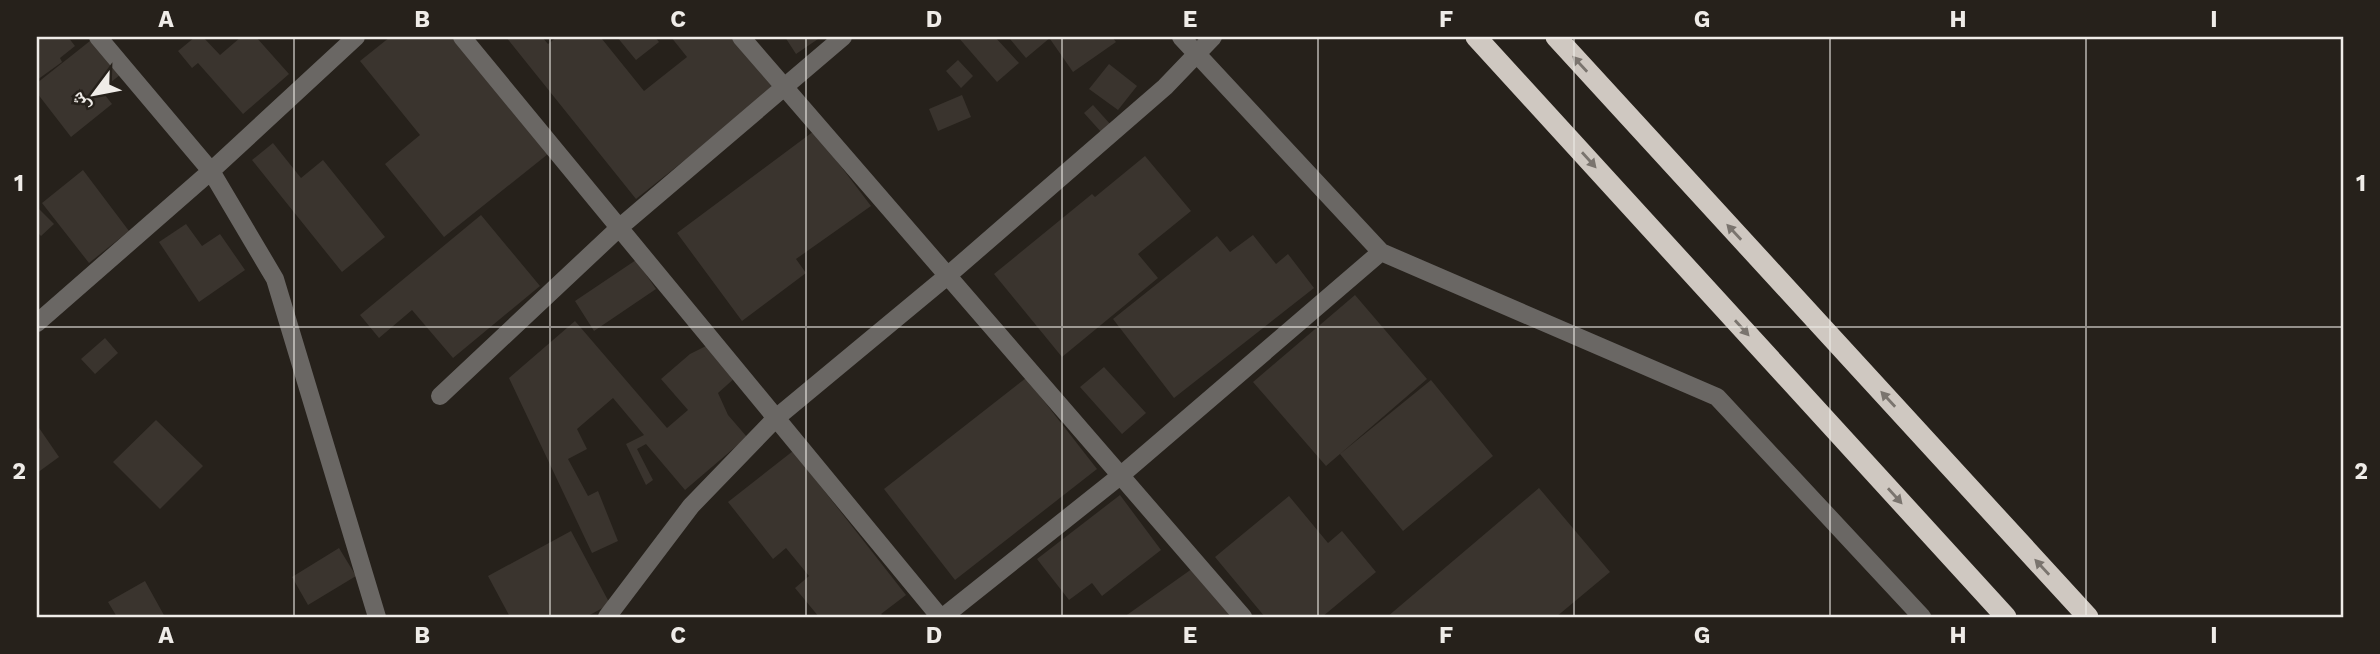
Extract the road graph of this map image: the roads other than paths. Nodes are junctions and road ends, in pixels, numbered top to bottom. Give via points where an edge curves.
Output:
1 (98, 37) edge
2 (356, 37) edge
3 (462, 37) edge
4 (741, 37) edge
5 (843, 37) edge
6 (1181, 37) edge
7 (1213, 37) edge
8 (1476, 37) edge
9 (1556, 37) edge
10 (1197, 54) junction
11 (786, 88) junction
12 (211, 171) junction
13 (620, 226) junction
14 (1381, 252) junction
15 (946, 277) junction
16 (37, 323) edge
17 (440, 396) dead end
18 (776, 418) junction
19 (1120, 476) junction
20 (377, 617) edge
21 (607, 617) edge
22 (941, 617) edge
23 (1243, 617) edge
24 (1922, 617) edge
25 (2006, 617) edge
26 (2088, 617) edge

1 - 12 street
2 - 12 street
3 - 13 street
4 - 11 street
5 - 11 street
6 - 10 street
7 - 10 street
8 -> 25 highway
26 -> 9 highway
10 - 14 street
10 - 15 street via 1165,88
11 - 13 street
11 - 15 street
12 - 16 street
12 - 20 street via 275,279
13 - 17 street
13 - 18 street
14 - 19 street
14 - 24 street via 1717,397
15 - 18 street
15 - 19 street
18 - 21 street via 691,506
18 - 22 street
19 - 22 street
19 - 23 street

